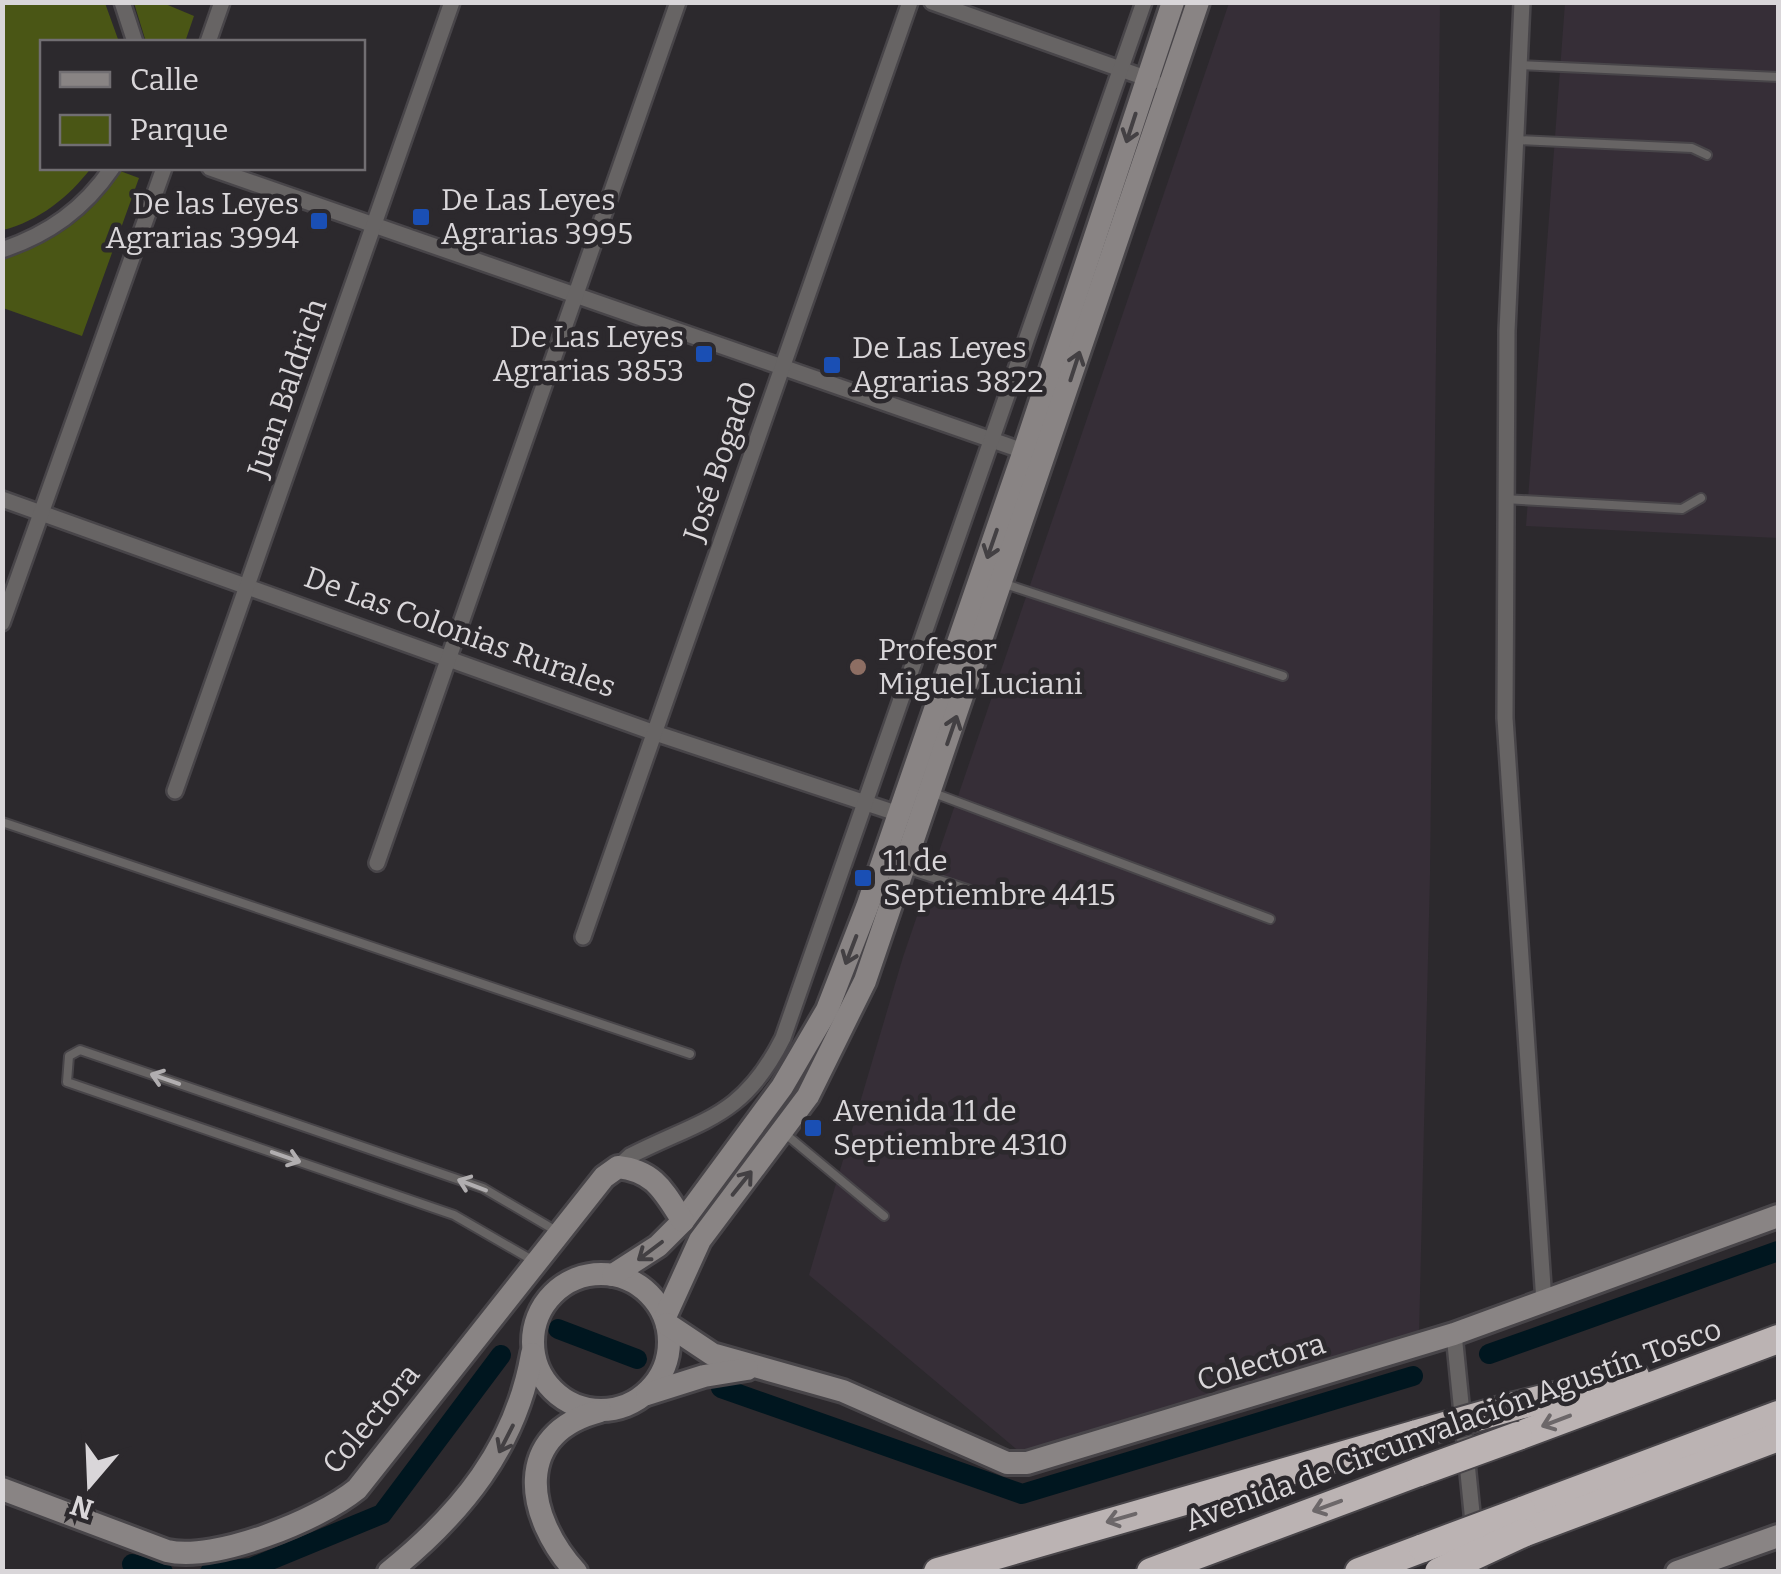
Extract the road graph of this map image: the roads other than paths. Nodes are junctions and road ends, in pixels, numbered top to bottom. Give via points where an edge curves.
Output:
1 (122, 2) edge
2 (222, 2) edge
3 (452, 2) edge
4 (678, 2) edge
5 (910, 2) edge
6 (932, 2) edge
7 (1144, 2) edge
8 (1173, 2) edge
9 (1198, 2) edge
10 (1522, 2) edge
11 (134, 40) edge
12 (209, 40) edge
13 (1519, 66) junction
14 (1122, 70) junction
15 (1778, 76) edge
16 (1158, 82) junction
17 (1516, 140) junction
18 (1707, 155) dead end
19 (111, 170) edge
20 (163, 170) edge
21 (216, 170) edge
22 (374, 225) junction
23 (2, 250) edge
24 (576, 295) junction
25 (782, 367) junction
26 (994, 441) junction
27 (1034, 455) junction
28 (2, 498) edge
29 (1701, 498) dead end
30 (1504, 499) junction
31 (42, 512) junction
32 (1002, 583) junction
33 (248, 585) junction
34 (2, 624) edge
35 (450, 656) junction
36 (1283, 676) dead end
37 (655, 732) junction
38 (176, 791) dead end
39 (931, 792) junction
40 (861, 803) junction
41 (899, 814) junction
42 (2, 822) edge
43 (377, 864) dead end
44 (904, 868) junction
45 (970, 890) dead end
46 (1270, 919) dead end
47 (582, 937) dead end
48 (690, 1054) dead end
49 (784, 1132) junction
50 (618, 1168) junction
51 (884, 1216) dead end
52 (1778, 1216) edge
53 (683, 1221) junction
54 (558, 1232) junction
55 (534, 1262) junction
56 (613, 1275) junction
57 (1544, 1302) junction
58 (666, 1321) junction
59 (1454, 1334) junction
60 (1778, 1339) edge
61 (533, 1346) junction
62 (1740, 1354) junction
63 (760, 1368) junction
64 (645, 1394) junction
65 (602, 1410) junction
66 (1778, 1415) edge
67 (1778, 1437) edge
68 (2, 1490) edge
69 (1523, 1522) junction
70 (1778, 1536) edge
71 (389, 1572) edge
72 (576, 1572) edge
73 (938, 1572) edge
74 (1150, 1572) edge
75 (1359, 1572) edge
76 (1439, 1572) edge
77 (1478, 1572) edge
78 (1677, 1572) edge

1 - 11 street
2 - 12 street
3 - 22 street, Juan Baldrich
4 - 24 street
5 - 25 street, José Bogado
6 - 14 street
7 - 14 street
8 - 16 main road
9 - 16 main road
10 - 13 street
13 - 15 lane
13 - 17 street
14 - 16 street
14 - 26 street
16 - 27 main road
17 - 18 lane via 1692,148
17 - 30 street
19 - 23 street via 64,221
20 - 31 street
21 - 22 street
22 - 24 street
22 - 33 street, Juan Baldrich
24 - 25 street
24 - 35 street
25 - 26 street
25 - 37 street, José Bogado
26 - 27 street
26 - 40 street
27 - 32 main road
27 -> 41 main road
28 - 31 street, De Las Colonias Rurales
29 - 30 lane via 1682,509
30 - 57 street via 1505,718
31 - 33 street, De Las Colonias Rurales
31 - 34 street
32 - 36 lane
39 -> 32 main road
33 - 35 street, De Las Colonias Rurales
33 - 38 street, Juan Baldrich
35 - 37 street, De Las Colonias Rurales
35 - 43 street
37 - 40 street, De Las Colonias Rurales
37 - 47 street, José Bogado
39 - 44 main road
39 - 46 lane
40 - 41 street, De Las Colonias Rurales
40 - 50 street via 773,1058 732,1108 630,1156
41 -> 53 main road via 827,1010 805,1052
42 - 48 lane
44 - 45 lane
44 - 49 main road via 848,1019
49 - 51 lane
58 -> 49 main road via 686,1263
50 - 53 main road via 644,1171
50 - 54 main road, Colectora
52 - 57 main road, Colectora
53 -> 56 main road
54 - 55 main road, Colectora
54 -> 55 lane via 483,1188 80,1050 70,1056 68,1082 454,1215
55 - 68 main road, Colectora via 358,1489 328,1507 224,1550 185,1555
56 - 58 main road via 644,1289
56 - 61 main road via 582,1276 556,1291 538,1316
57 - 59 main road, Colectora
58 - 63 main road, Colectora via 712,1354
58 - 64 main road via 667,1362
59 - 63 main road, Colectora via 1027,1463 1007,1462 842,1391
59 - 77 street
60 - 62 highway, Avenida de Circunvalación Agustín Tosco
61 - 65 main road via 550,1388 579,1406
61 -> 71 main road via 526,1388 499,1452 437,1530
62 -> 73 highway, bridge via 1516,1406
62 -> 74 highway, Avenida de Circunvalación Agustín Tosco, bridge
63 - 64 main road, Colectora
64 - 65 main road
65 - 72 main road via 561,1426 538,1465 544,1524
66 - 69 highway
67 - 69 highway
69 - 75 highway, bridge
69 - 76 highway, bridge
70 - 78 main road

